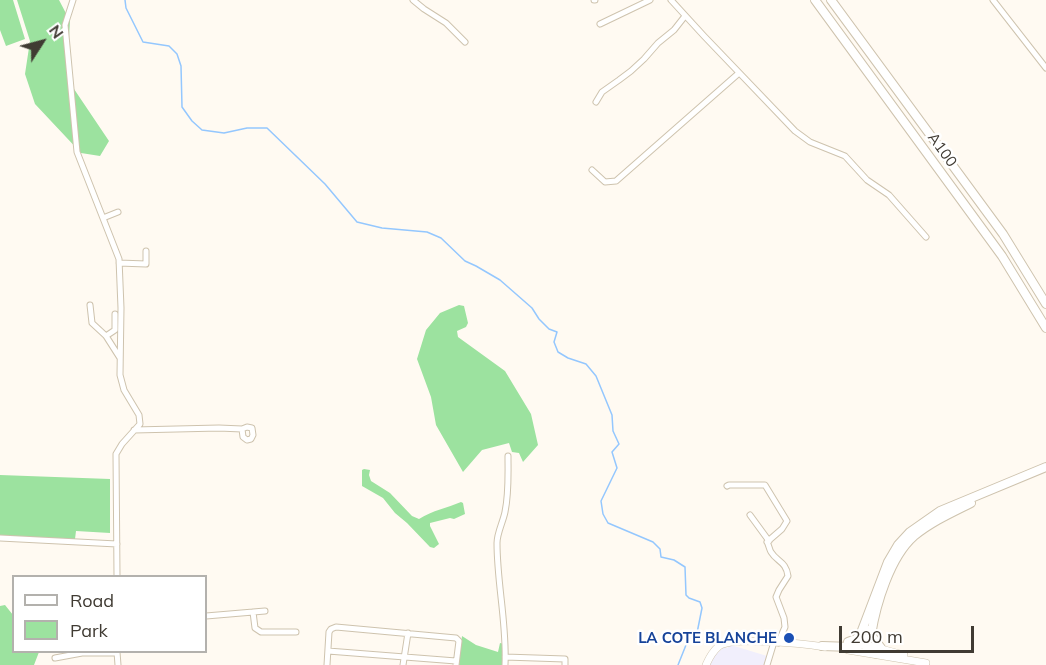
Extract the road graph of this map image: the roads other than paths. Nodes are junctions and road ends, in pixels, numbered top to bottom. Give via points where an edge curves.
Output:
1 (73, 0) edge
2 (413, 0) edge
3 (650, 0) edge
4 (671, 0) edge
5 (815, 0) edge
6 (831, 0) edge
7 (993, 0) edge
8 (686, 16) junction
9 (600, 24) dead end
10 (465, 42) dead end
11 (1046, 68) edge
12 (739, 73) junction
13 (596, 102) dead end
14 (592, 170) dead end
15 (118, 213) dead end
16 (103, 218) junction
17 (981, 228) junction
18 (926, 237) dead end
19 (1011, 245) junction
20 (146, 251) dead end
21 (119, 263) junction
22 (1046, 299) edge
23 (90, 304) dead end
24 (1046, 304) edge
25 (115, 314) dead end
26 (1046, 328) edge
27 (106, 336) junction
28 (1046, 338) edge
29 (120, 358) junction
30 (242, 429) dead end
31 (134, 430) junction
32 (508, 456) dead end
33 (1046, 467) edge
34 (1046, 474) edge
35 (727, 486) dead end
36 (750, 515) dead end
37 (0, 538) edge
38 (769, 541) junction
39 (117, 544) junction
40 (117, 575) edge
41 (265, 611) dead end
42 (253, 612) junction
43 (207, 616) edge
44 (869, 626) junction
45 (296, 632) dead end
46 (408, 633) junction
47 (776, 642) junction
48 (848, 642) junction
49 (864, 644) junction
50 (809, 645) junction
51 (822, 646) junction
52 (328, 651) junction
53 (880, 651) junction
54 (82, 653) edge
55 (404, 657) junction
56 (505, 657) junction
57 (55, 658) dead end
58 (428, 662) edge
59 (456, 663) edge
60 (929, 664) edge
61 (327, 665) edge
62 (403, 665) edge
63 (505, 665) edge
64 (565, 665) edge
65 (706, 665) edge
66 (767, 665) edge

1 - 16 street via 65,25 77,152
2 - 10 street
3 - 9 street
4 - 8 street
5 - 17 highway, A100
6 - 19 highway, A100 / A100
7 - 11 street
8 - 12 street
8 - 13 street via 631,71 602,92
12 - 14 street via 616,181 605,182
12 - 18 street via 795,131 844,156 867,180 889,195
15 - 16 street
16 - 21 street
17 - 26 highway, A100
17 - 28 highway
19 - 22 highway
19 - 24 highway, A100 / A100
20 - 21 street via 146,264
21 - 29 street
23 - 27 street via 92,323
25 - 27 street via 115,330
27 - 29 street
29 - 31 street via 124,390 140,415 140,424
30 - 31 street
31 - 39 street via 116,454
32 - 56 street via 505,512 497,540
33 - 44 highway via 940,511 910,532 888,562
34 - 44 highway via 943,517 913,537 885,583
35 - 38 street via 765,485 787,521
36 - 38 street
37 - 39 street
38 - 47 street via 770,552 783,562 788,576 776,597 785,627
39 - 40 street
41 - 42 street
42 - 43 street
42 - 45 street via 255,628 261,632
44 - 48 highway
44 - 49 highway via 869,638
44 - 53 highway
46 - 52 street via 334,627 329,632
46 - 55 street
46 - 59 street via 456,638
47 - 50 main road
47 - 65 main road via 728,642 713,652
47 - 66 street
48 - 49 main road
48 - 50 main road
49 - 51 highway
49 - 53 highway via 870,652
50 - 51 main road
51 - 53 main road
52 - 55 street
52 - 61 street
53 - 60 main road
54 - 57 street
55 - 58 street
55 - 62 street
56 - 63 street
56 - 64 street via 565,659
58 - 59 street

